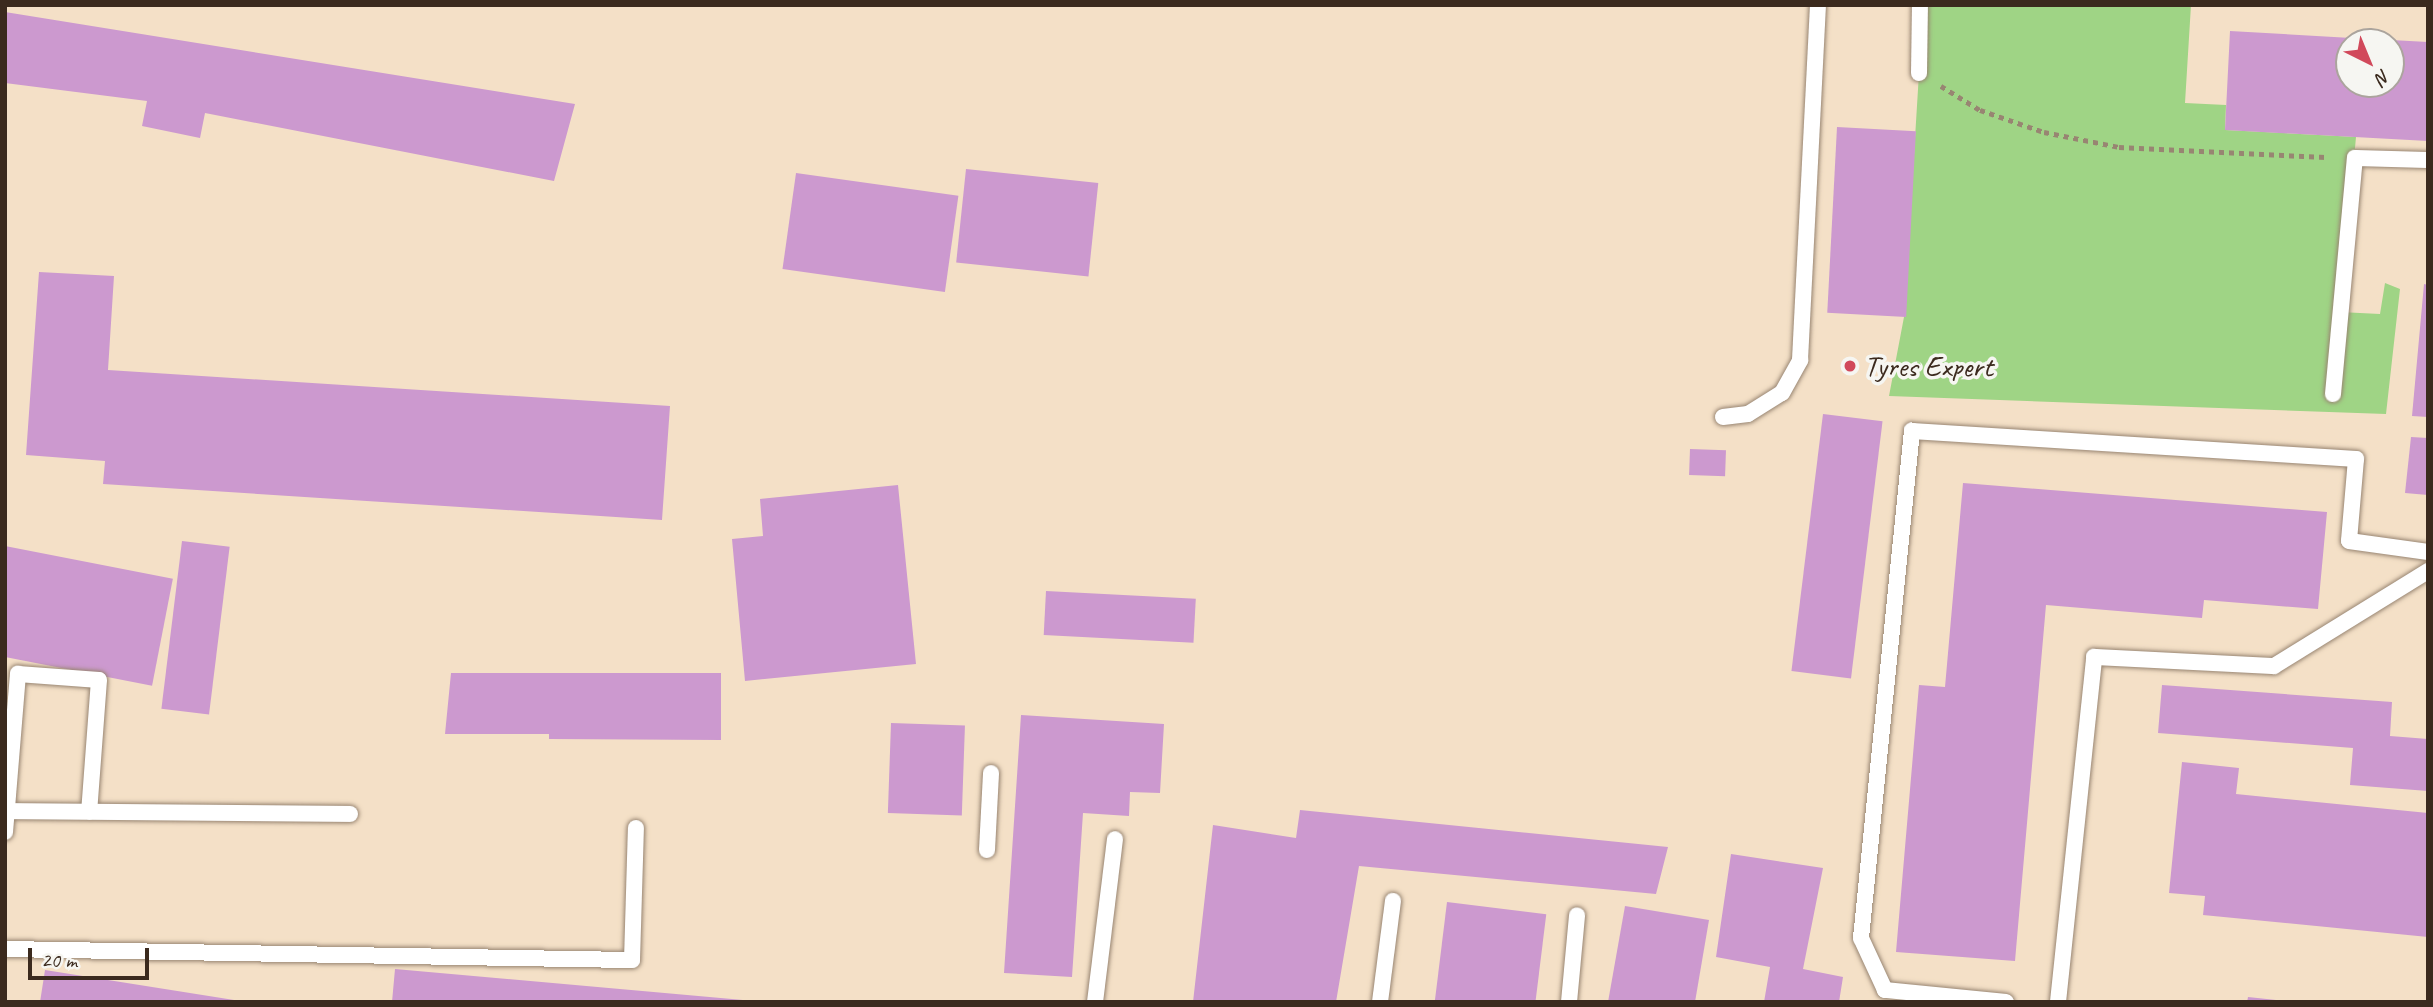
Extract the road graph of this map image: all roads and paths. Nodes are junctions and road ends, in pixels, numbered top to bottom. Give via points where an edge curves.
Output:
1 (1818, 5) edge
2 (1920, 5) edge
3 (1919, 73) joint
4 (2355, 158) junction
5 (2428, 160) edge
6 (2333, 394) dead end
7 (1723, 417) dead end
8 (2428, 552) edge
9 (2428, 571) edge
10 (991, 773) dead end
11 (6, 811) edge
12 (89, 811) junction
13 (350, 814) dead end
14 (636, 828) dead end
15 (5, 832) edge
16 (1115, 839) dead end
17 (986, 849) dead end
18 (1394, 901) dead end
19 (1577, 915) dead end
20 (5, 948) edge
21 (1095, 1002) edge
22 (1380, 1002) edge
23 (1569, 1002) edge
24 (2006, 1002) edge
25 (2058, 1002) edge

1 - 7 lane via 1800,360 1782,393 1748,414
2 - 3 lane
3 - 4 path via 1980,110 2044,132 2119,147
4 - 5 lane
4 - 6 lane
8 - 24 lane via 2349,541 2356,459 1912,431 1861,939 1885,990
9 - 25 lane via 2274,667 2094,657
10 - 17 lane
11 - 12 lane
11 - 12 lane via 18,674 99,680
11 - 15 lane
12 - 13 lane
14 - 20 lane via 632,960
16 - 21 lane
18 - 22 lane
19 - 23 lane

